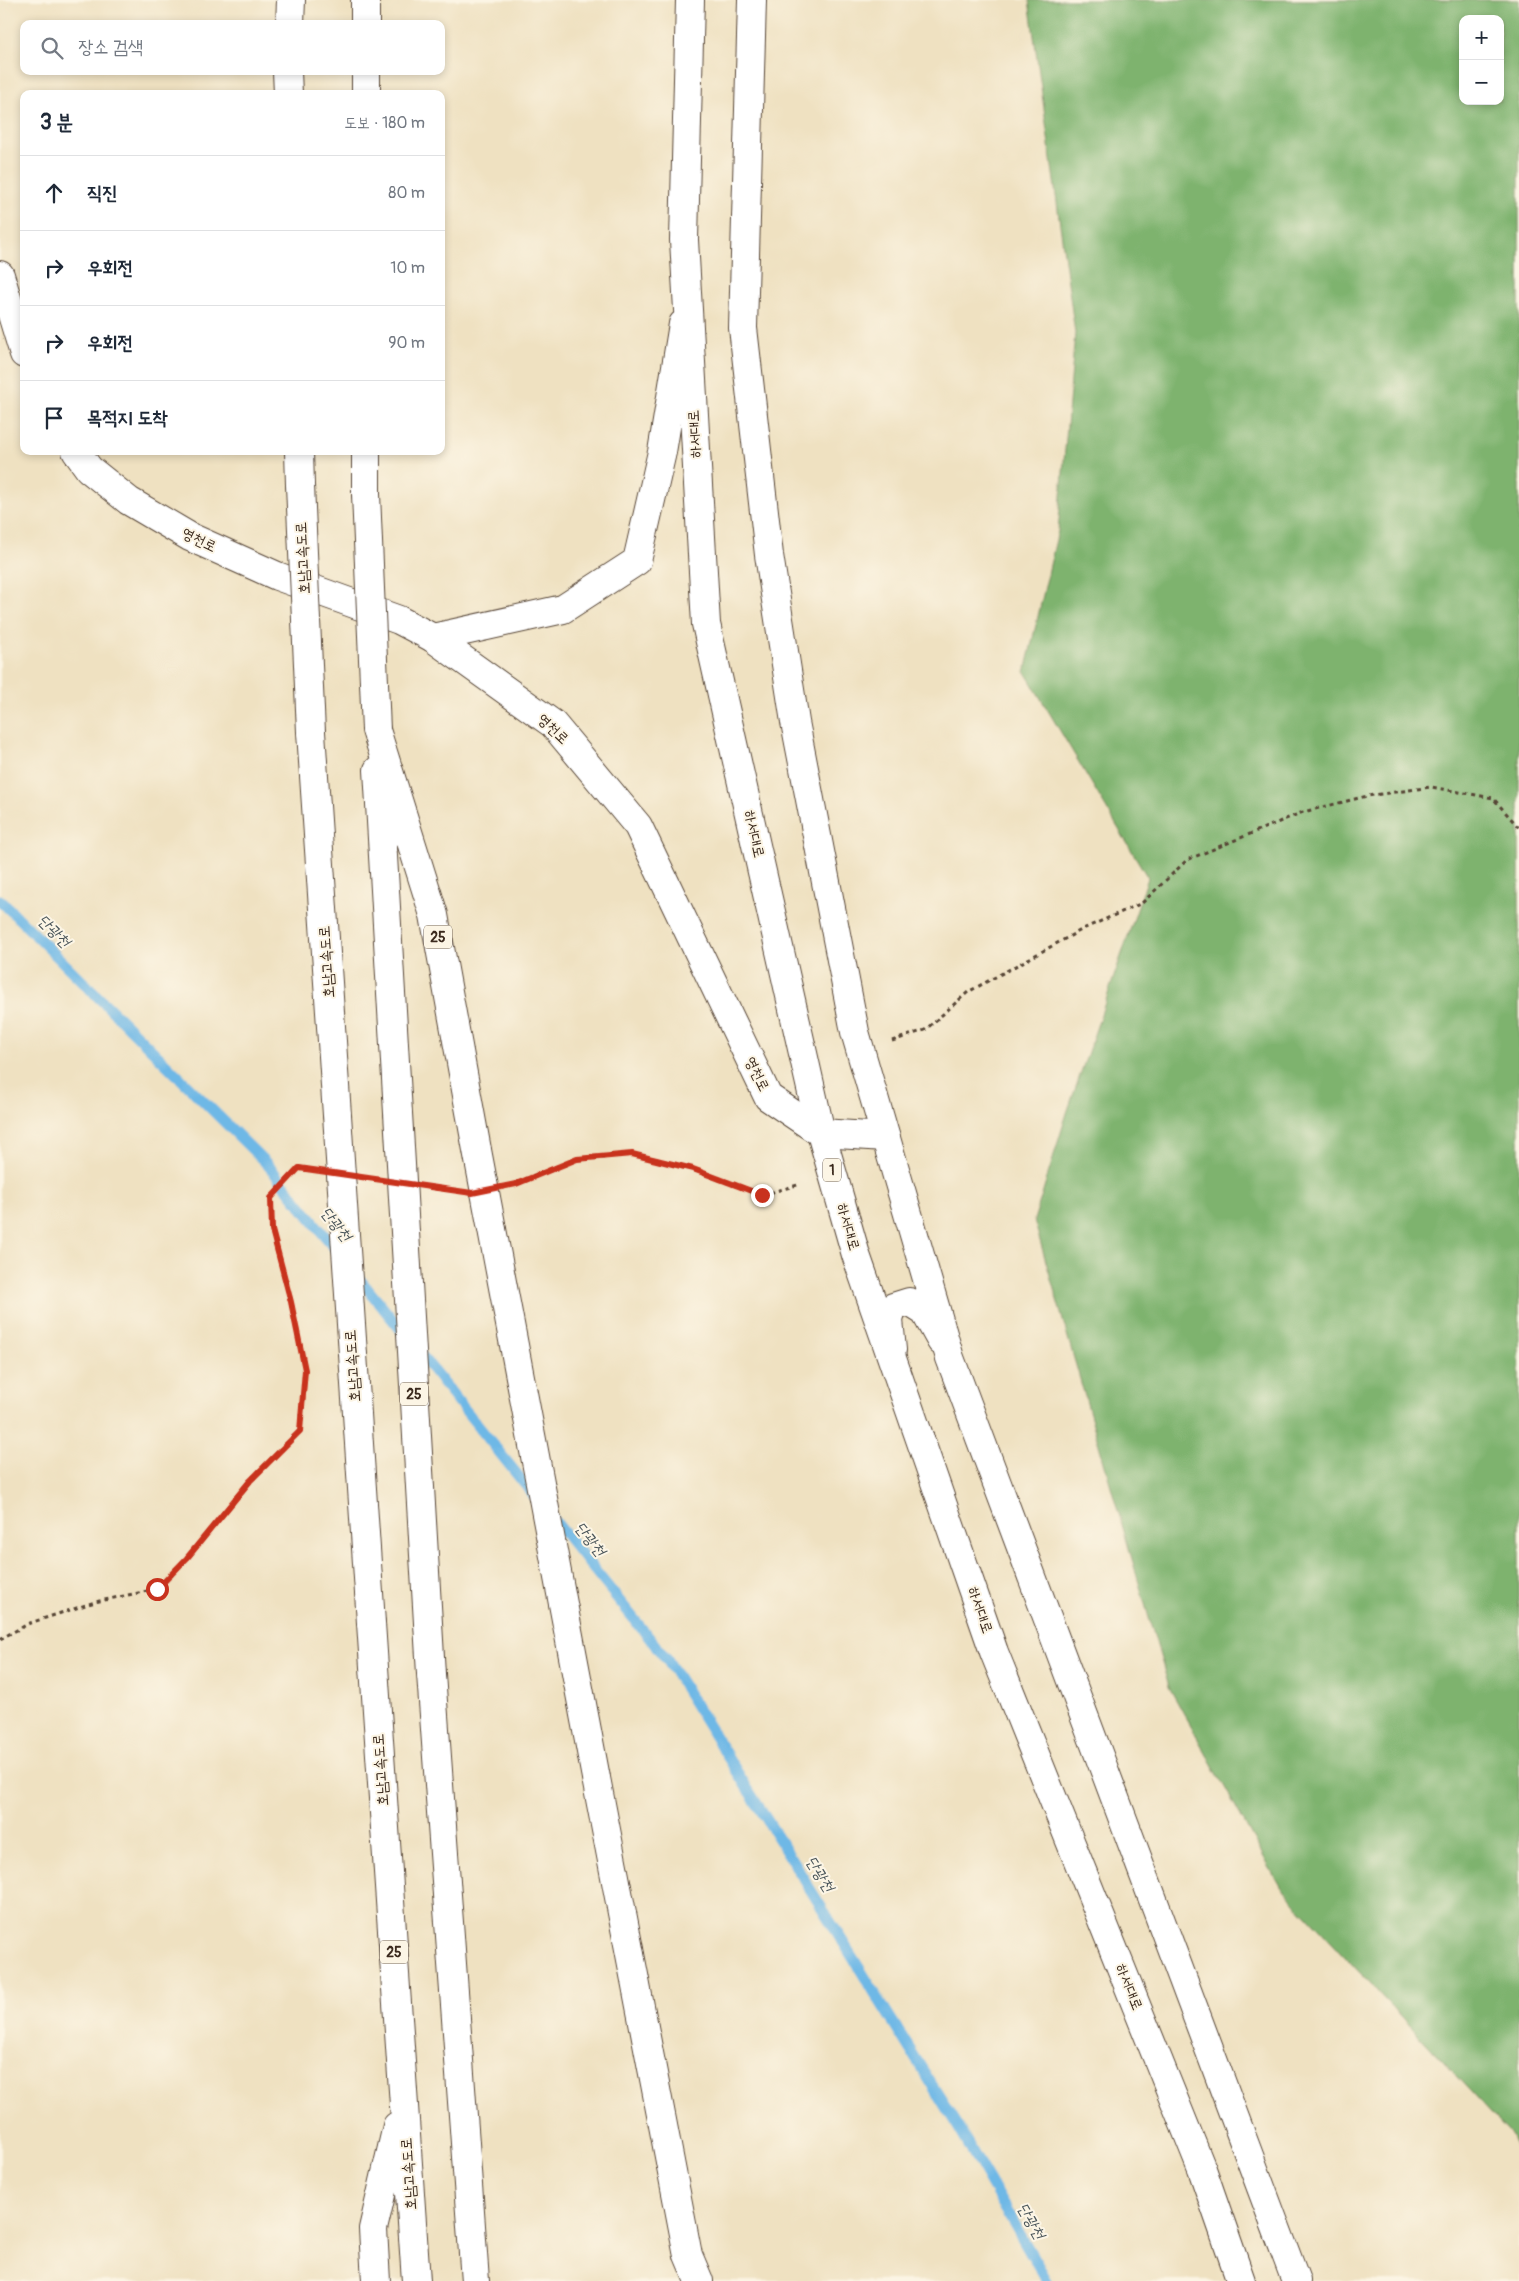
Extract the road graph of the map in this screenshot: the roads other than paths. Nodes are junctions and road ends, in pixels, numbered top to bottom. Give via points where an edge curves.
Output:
1 (291, 0) edge
2 (365, 0) edge
3 (690, 0) edge
4 (752, 0) edge
5 (290, 20) edge
6 (365, 20) edge
7 (287, 75) edge
8 (366, 75) edge
9 (288, 90) edge
10 (366, 90) edge
11 (0, 275) edge
12 (687, 301) junction
13 (20, 341) edge
14 (79, 455) edge
15 (299, 455) edge
16 (366, 455) edge
17 (433, 638) junction
18 (376, 730) junction
19 (821, 1133) junction
20 (885, 1137) junction
21 (892, 1358) junction
22 (950, 1358) junction
23 (404, 2098) junction
24 (376, 2281) edge
25 (416, 2281) edge
26 (475, 2281) edge
27 (699, 2281) edge
28 (1241, 2281) edge
29 (1296, 2281) edge

1 - 5 main road
2 - 6 main road
3 - 12 main road, 하서대로 / 1 via 684,240
4 - 20 main road via 743,328 769,555 793,712 860,1051
7 - 9 main road
8 - 10 main road
11 - 13 main road
12 - 17 main road via 662,452 637,561 564,609
12 - 19 main road, 하서대로 / 1 via 706,624
14 - 17 main road, 영천로 via 89,469 129,501 190,537 277,576 399,620
15 - 23 main road, 호남고속도로 / 25, bridge via 312,732
16 - 18 main road, 25, bridge
17 - 19 main road, 영천로 via 552,724 638,826 768,1098
18 - 26 main road, 25, bridge via 431,1674
18 - 27 main road, 25, bridge via 434,915 688,2255
19 - 20 main road, 영천로
19 - 21 main road, 하서대로 / 1 via 856,1255
20 - 22 main road
21 - 22 main road via 889,1320 893,1307 909,1302 925,1312
21 - 28 main road, 하서대로 / 1 via 994,1652 1202,2169
22 - 29 main road
23 - 24 main road via 373,2229
23 - 25 main road, 호남고속도로 / 25

